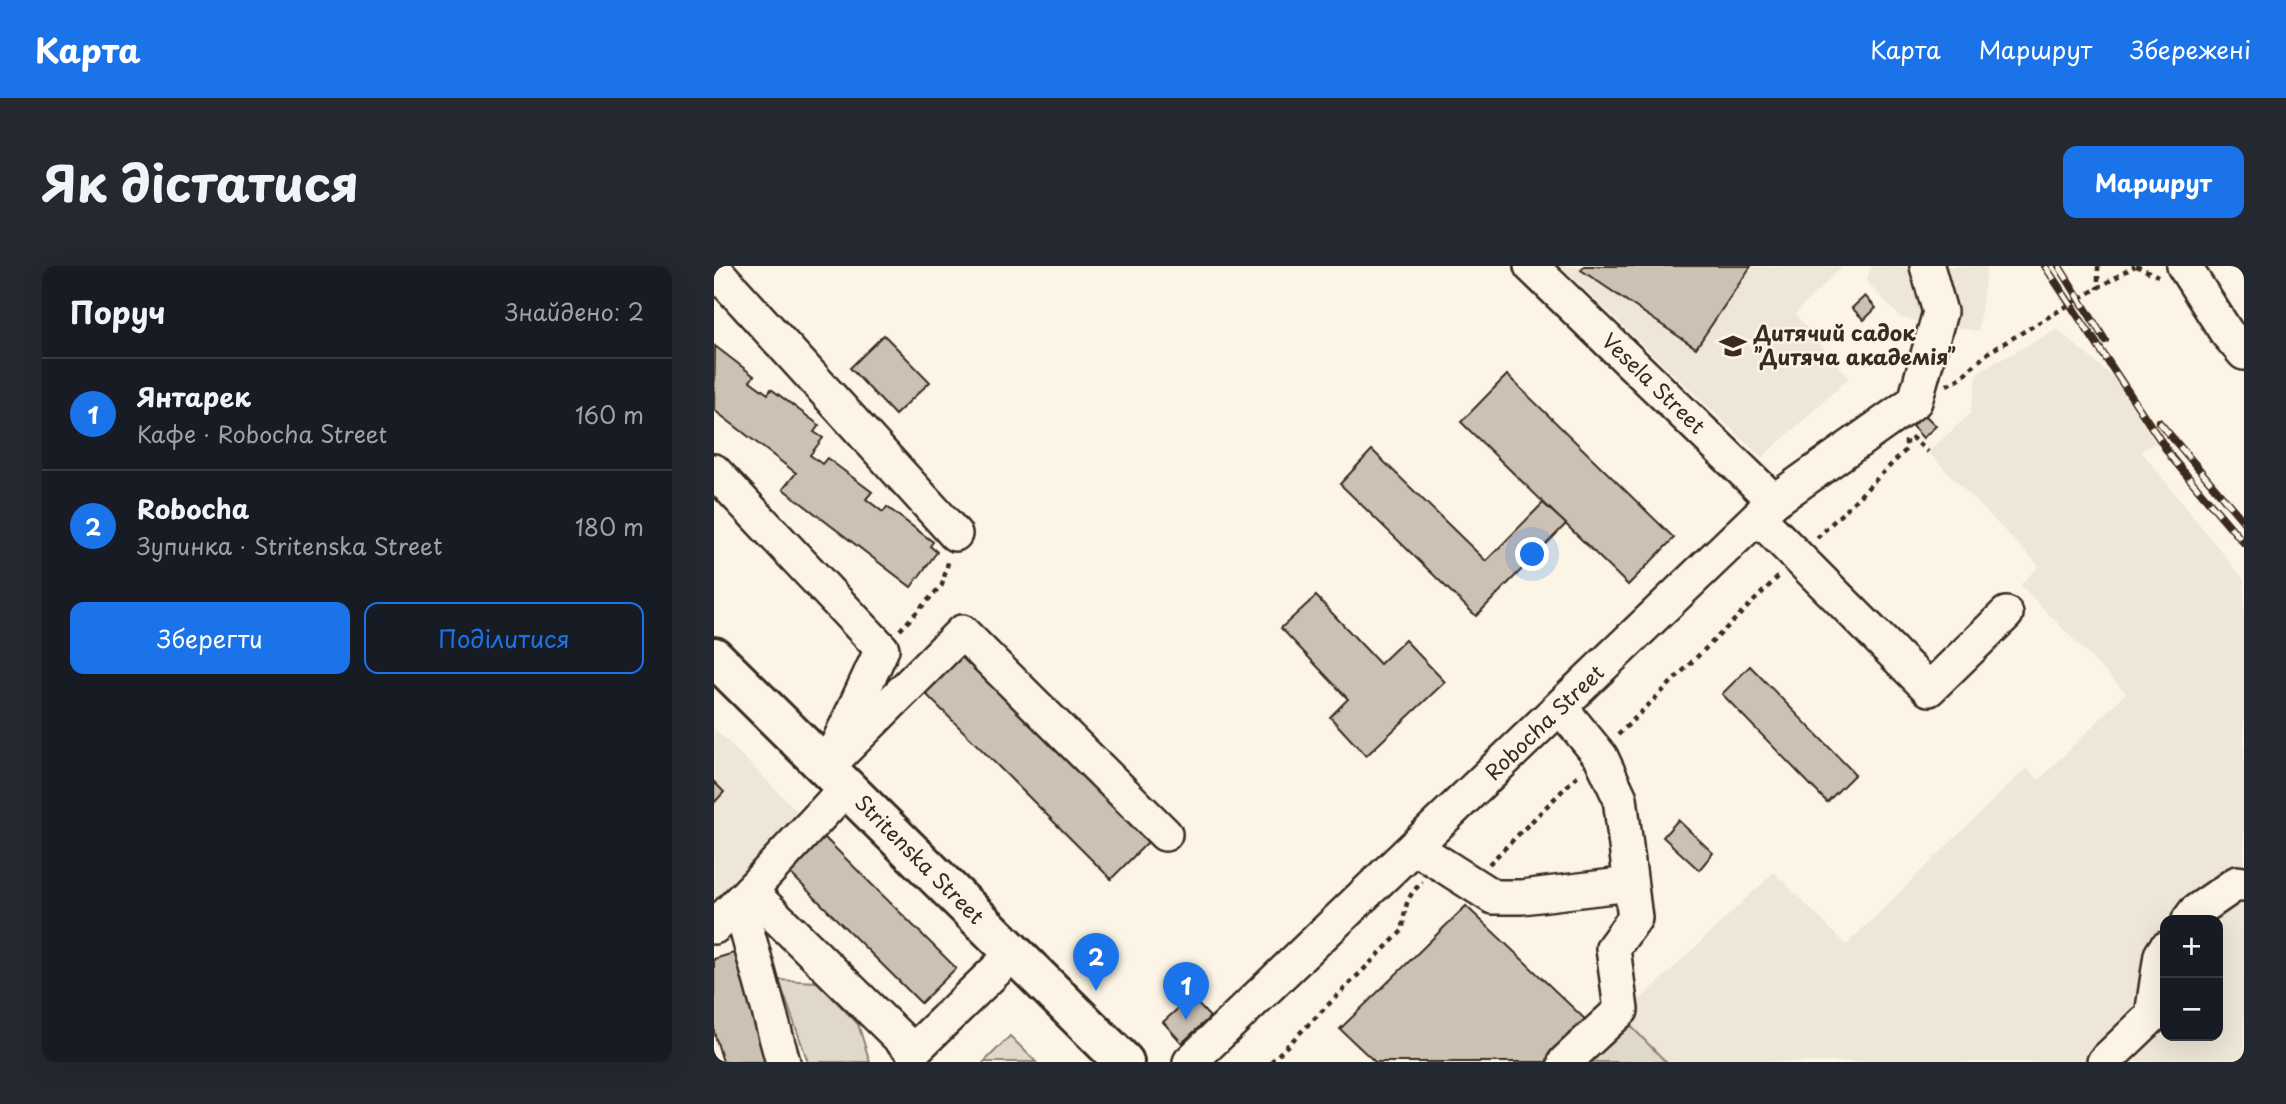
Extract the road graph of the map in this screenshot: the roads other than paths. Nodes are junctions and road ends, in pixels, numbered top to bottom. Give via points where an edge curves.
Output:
1 (1531, 266) edge
2 (1927, 266) edge
3 (2184, 266) edge
4 (714, 269) edge
5 (2244, 353) edge
6 (714, 471) edge
7 (1766, 509) junction
8 (955, 534) road end
9 (2006, 614) dead end
10 (714, 657) edge
11 (1561, 708) junction
12 (836, 778) junction
13 (1165, 834) dead end
14 (1416, 848) junction
15 (1630, 884) junction
16 (2244, 884) edge
17 (745, 897) junction
18 (2193, 915) edge
19 (714, 927) edge
20 (1014, 953) junction
21 (2160, 962) edge
22 (783, 1062) edge
23 (1124, 1062) edge
24 (1190, 1062) edge
25 (1565, 1062) edge
26 (2104, 1062) edge

1 - 7 street, Vesela Street
2 - 7 street, Robocha Street via 1940,312 1915,401
3 - 5 street via 2225,332
4 - 8 street
6 - 12 street via 882,649
7 - 9 street, Vesela Street via 1929,689
7 - 11 street, Robocha Street
10 - 12 main road, Stritenska Street
11 - 14 street, Robocha Street
11 - 15 street via 1601,757 1620,798
12 - 13 street via 962,632
12 - 17 street
12 - 20 main road, Stritenska Street
14 - 15 street via 1493,897
14 - 24 street, Robocha Street
15 - 25 street via 1635,918 1613,948 1621,1010
16 - 18 street via 2237,883
17 - 19 street
17 - 20 street via 913,1051
17 - 22 street
20 - 23 main road, Stritenska Street
21 - 26 street via 2152,1016

